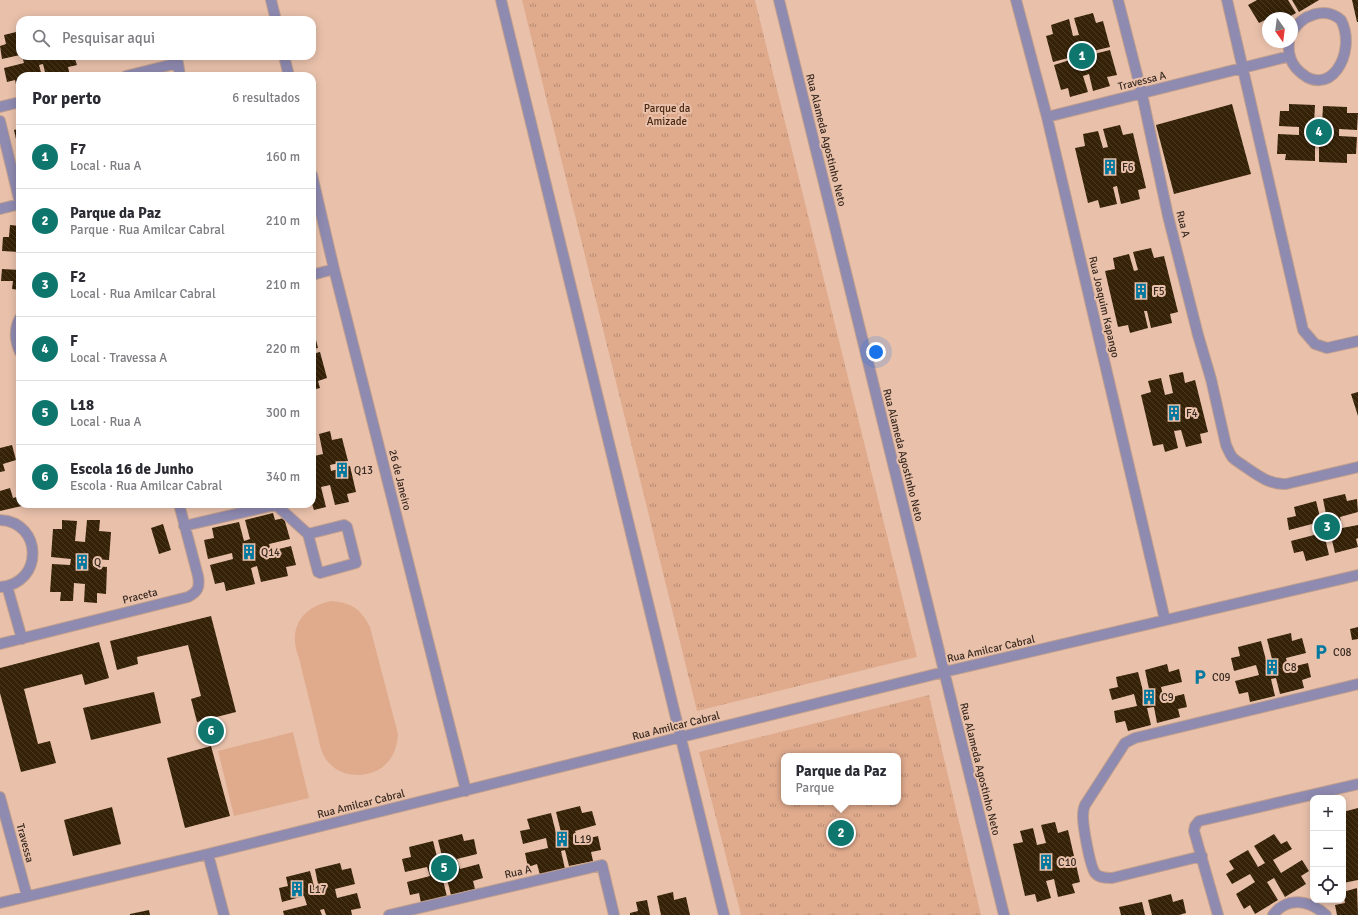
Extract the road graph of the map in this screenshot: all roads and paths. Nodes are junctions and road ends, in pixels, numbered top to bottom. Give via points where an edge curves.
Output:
1 (271, 0) edge
2 (500, 0) edge
3 (780, 0) edge
4 (1016, 0) edge
5 (1118, 0) edge
6 (1227, 0) edge
7 (275, 16) edge
8 (1298, 23) edge
9 (1288, 48) edge
10 (1290, 56) junction
11 (285, 60) edge
12 (1243, 69) junction
13 (142, 72) edge
14 (179, 72) edge
15 (288, 72) edge
16 (1142, 94) junction
17 (16, 103) edge
18 (0, 107) edge
19 (1047, 117) junction
20 (0, 121) edge
21 (16, 187) edge
22 (316, 193) edge
23 (16, 204) edge
24 (0, 209) edge
25 (334, 269) junction
26 (316, 274) edge
27 (16, 328) edge
28 (1358, 341) edge
29 (16, 344) edge
30 (1358, 467) edge
31 (180, 508) edge
32 (262, 508) edge
33 (278, 508) edge
34 (0, 520) edge
35 (184, 526) junction
36 (308, 534) junction
37 (1358, 574) edge
38 (3, 586) edge
39 (1165, 620) junction
40 (22, 639) junction
41 (0, 644) edge
42 (944, 672) junction
43 (1358, 684) edge
44 (681, 738) junction
45 (1358, 784) edge
46 (466, 791) junction
47 (0, 797) edge
48 (208, 854) junction
49 (1202, 856) junction
50 (27, 896) junction
51 (0, 903) edge
52 (224, 915) edge
53 (389, 915) edge
54 (614, 915) edge
55 (724, 915) edge
56 (1004, 915) edge
57 (1218, 915) edge
58 (1274, 915) edge
59 (1326, 915) edge

1 - 7 street
2 - 44 street
3 - 42 street, Rua Alameda Agostinho Neto
4 - 19 street, Rua Joaquim Kapango
5 - 16 street, Rua A
6 - 12 street
8 - 10 street via 1314,14 1325,13 1339,17 1348,25 1355,39 1354,54 1343,73 1331,79 1319,80 1300,73
9 - 10 street
10 - 12 street, Travessa A
11 - 15 street
12 - 16 street, Travessa A
12 - 28 street via 1303,330 1315,344 1327,348
13 - 14 street via 178,63
16 - 19 street, Travessa A
16 - 30 street, Rua A via 1168,216 1229,452 1233,458 1253,472 1280,485
17 - 18 street
19 - 39 street, Rua Joaquim Kapango
20 - 21 street
22 - 25 street, 26 de Janeiro
23 - 24 street
25 - 26 street
25 - 46 street, 26 de Janeiro
27 - 29 street
31 - 35 street, Praceta
32 - 35 street
33 - 36 street
34 - 38 street via 16,524 23,529 30,539 33,551 27,573 18,581
35 - 40 street, Praceta via 200,584 194,594
36 - 36 street via 318,572 356,563 348,527 345,525
37 - 39 street, Rua Amilcar Cabral
38 - 40 street
39 - 42 street, Rua Amilcar Cabral
40 - 41 street, Praceta
42 - 44 street, Rua Amilcar Cabral
42 - 56 street, Rua Alameda Agostinho Neto
43 - 49 street via 1135,738 1125,743 1083,811 1083,825 1095,873 1104,878 1112,878
44 - 46 street, Rua Amilcar Cabral
44 - 55 street
45 - 49 street via 1199,821 1194,831
46 - 48 street, Rua Amilcar Cabral
47 - 50 street, Travessa
48 - 50 street, Rua Amilcar Cabral
48 - 52 street
49 - 57 street
50 - 51 street, Rua Amilcar Cabral
53 - 54 street, Rua A via 602,864
58 - 59 street via 1283,906 1303,902 1314,905

